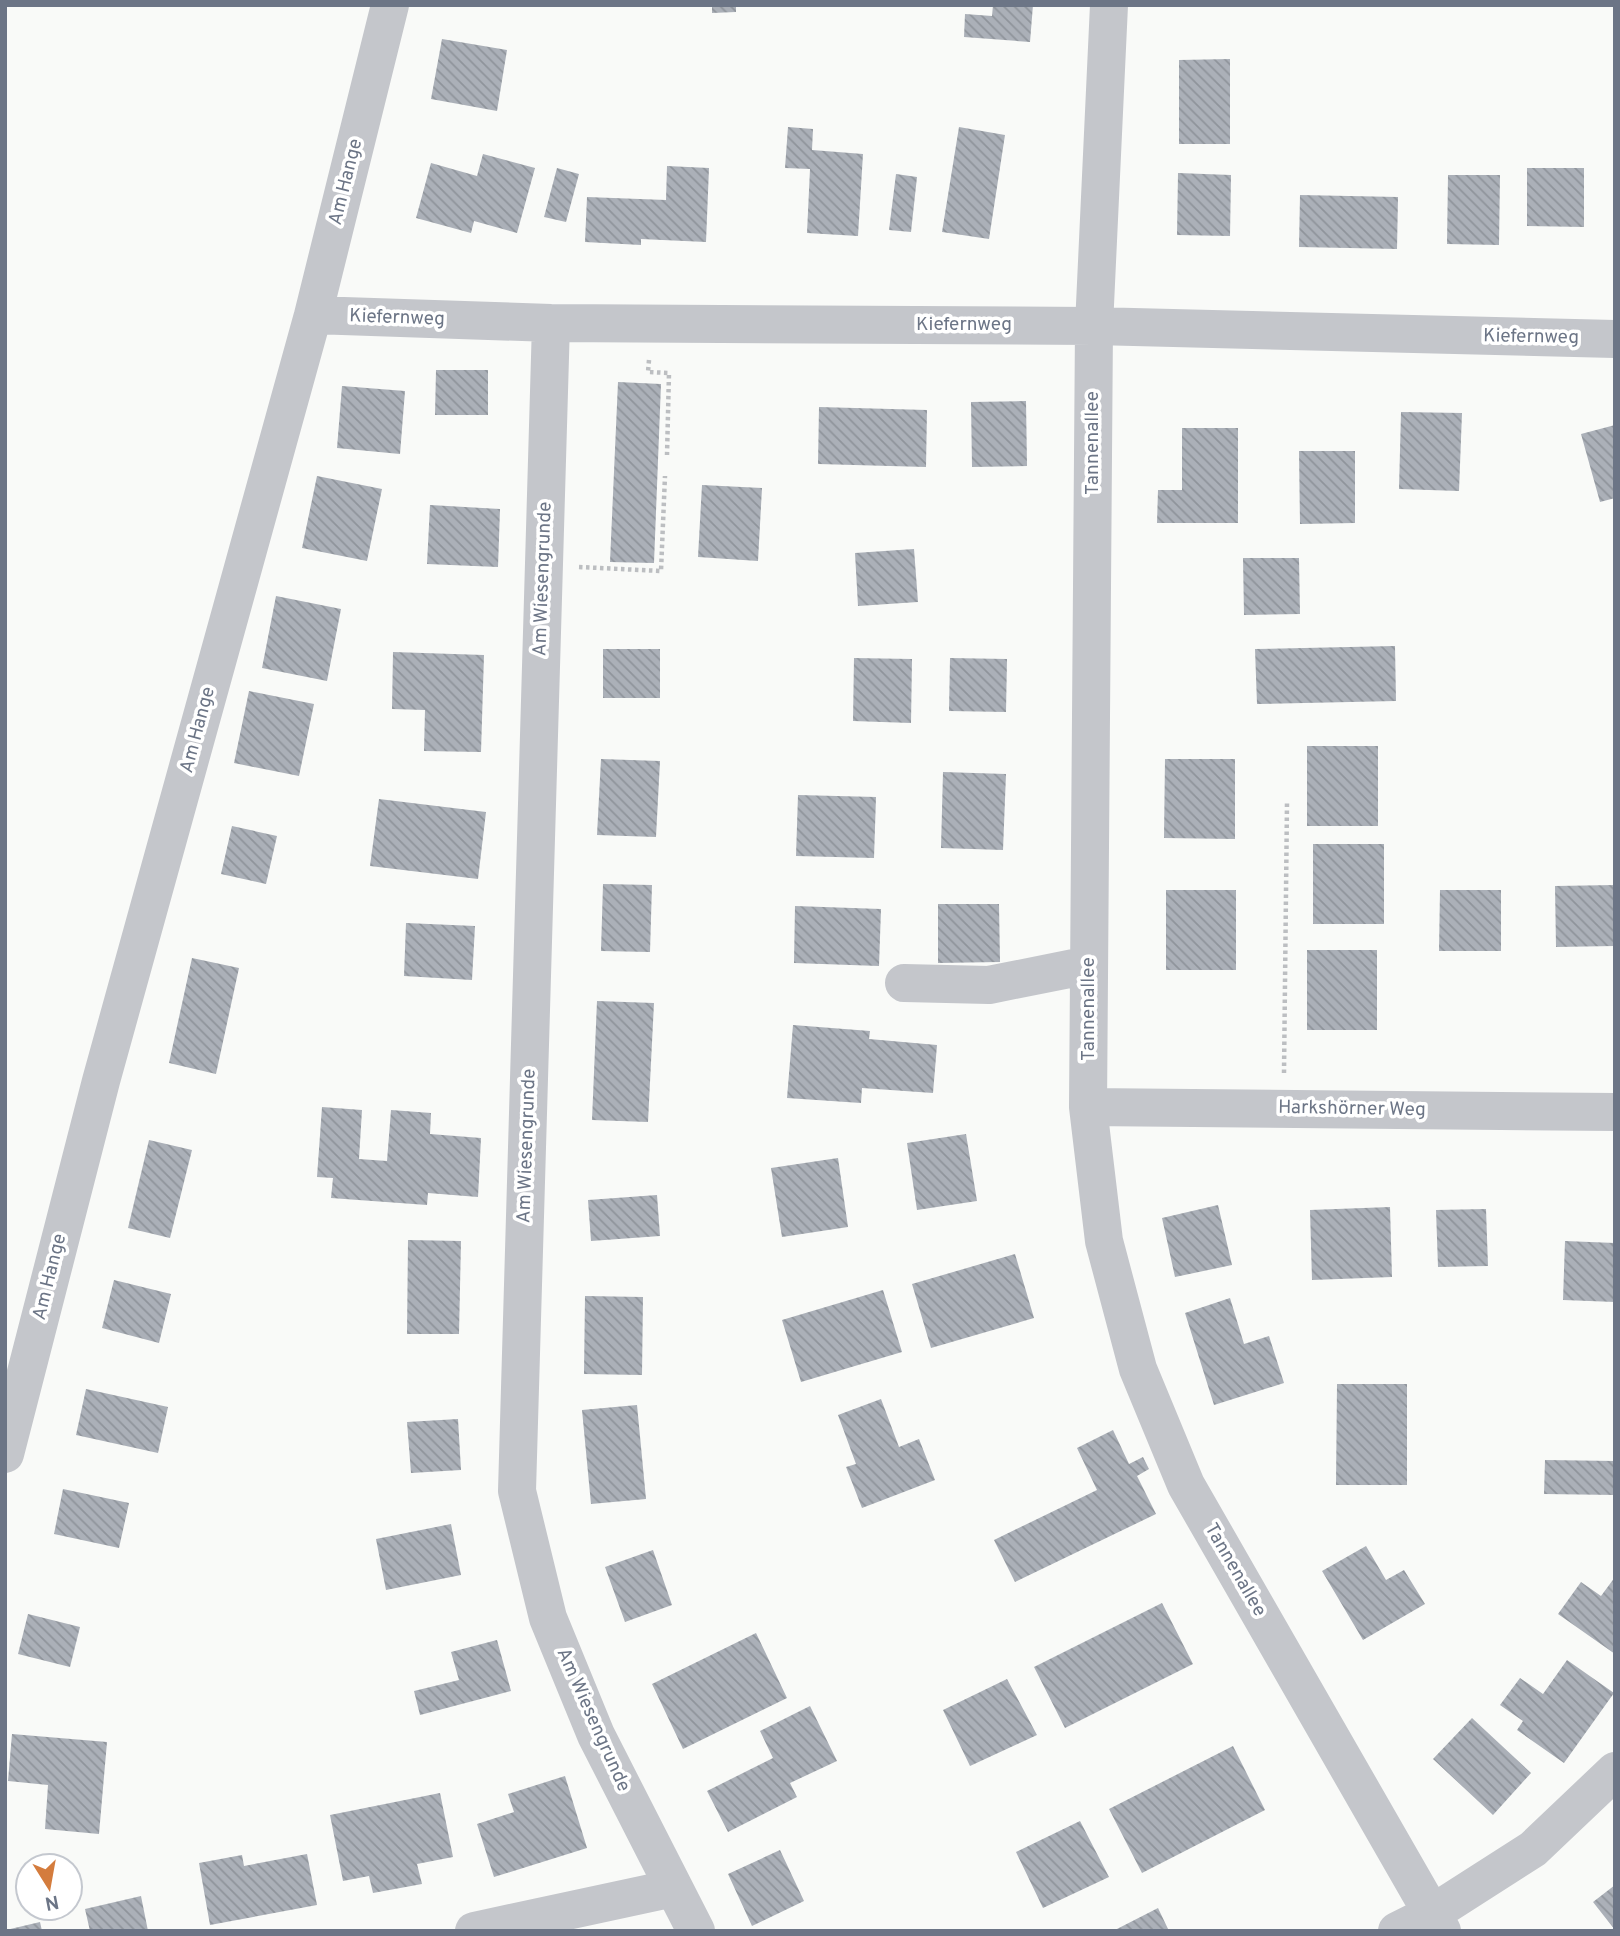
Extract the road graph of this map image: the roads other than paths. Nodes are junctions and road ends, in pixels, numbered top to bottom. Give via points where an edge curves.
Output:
1 (390, 5) edge
2 (1109, 5) edge
3 (313, 315) junction
4 (551, 323) junction
5 (1094, 326) junction
6 (1615, 339) edge
7 (1089, 965) junction
8 (904, 983) dead end
9 (1088, 1107) junction
10 (1615, 1112) edge
11 (5, 1454) edge
12 (1615, 1771) edge
13 (674, 1888) junction
14 (1438, 1922) edge
15 (474, 1931) edge
16 (696, 1931) edge
17 (1397, 1931) edge

1 - 3 street, Am Hange
2 - 5 street, Tannenallee
3 - 4 street, Kiefernweg
3 - 11 street, Am Hange via 100,1081
4 - 5 street, Kiefernweg
4 - 13 street, Am Wiesengrunde via 517,1491 548,1619 596,1735
5 - 6 street, Kiefernweg
5 - 7 street, Tannenallee
7 - 8 street via 989,985
7 - 9 street, Tannenallee
9 - 10 street, Harkshörner Weg
9 - 14 street, Tannenallee via 1104,1241 1139,1369 1186,1485
12 - 14 street via 1533,1849
13 - 15 street
13 - 16 street, Am Wiesengrunde
14 - 17 street

